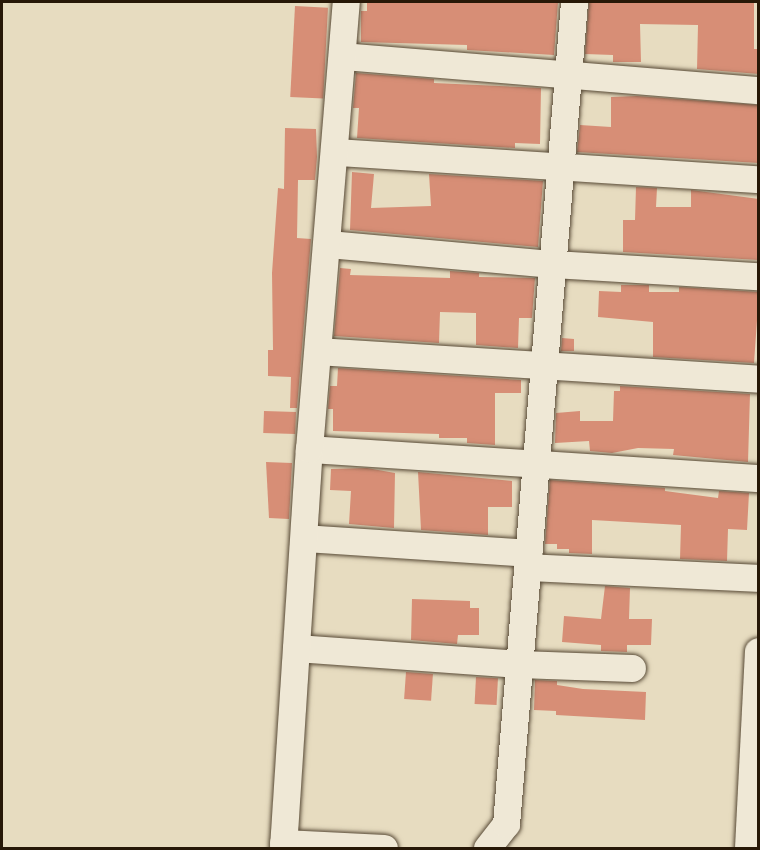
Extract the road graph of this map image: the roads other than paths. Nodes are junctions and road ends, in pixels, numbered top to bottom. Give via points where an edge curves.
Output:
1 (346, 2) edge
2 (574, 2) edge
3 (342, 56) junction
4 (569, 75) junction
5 (759, 90) edge
6 (337, 152) junction
7 (561, 166) junction
8 (759, 179) edge
9 (328, 244) junction
10 (553, 264) junction
11 (759, 276) edge
12 (318, 351) junction
13 (544, 366) junction
14 (759, 379) edge
15 (309, 449) junction
16 (536, 464) junction
17 (759, 478) edge
18 (304, 538) junction
19 (528, 560) junction
20 (759, 578) edge
21 (296, 648) junction
22 (759, 651) edge
23 (519, 664) junction
24 (632, 668) dead end
25 (283, 846) edge
26 (384, 849) edge
27 (488, 849) edge
28 (748, 849) edge

1 - 3 street
2 - 4 street
3 - 4 street
3 - 6 street
4 - 5 street
4 - 7 street
6 - 7 street
6 - 9 street
7 - 8 street
7 - 10 street
9 - 10 street
9 - 12 street
10 - 11 street
10 - 13 street
12 - 13 street
12 - 15 street
13 - 14 street
13 - 16 street
15 - 16 street
15 - 18 street
16 - 17 street
16 - 19 street
18 - 19 street
18 - 21 street
19 - 20 street
19 - 23 street
21 - 23 street
21 - 25 street
22 - 28 street
23 - 24 street
23 - 27 street via 506,824
25 - 26 street

